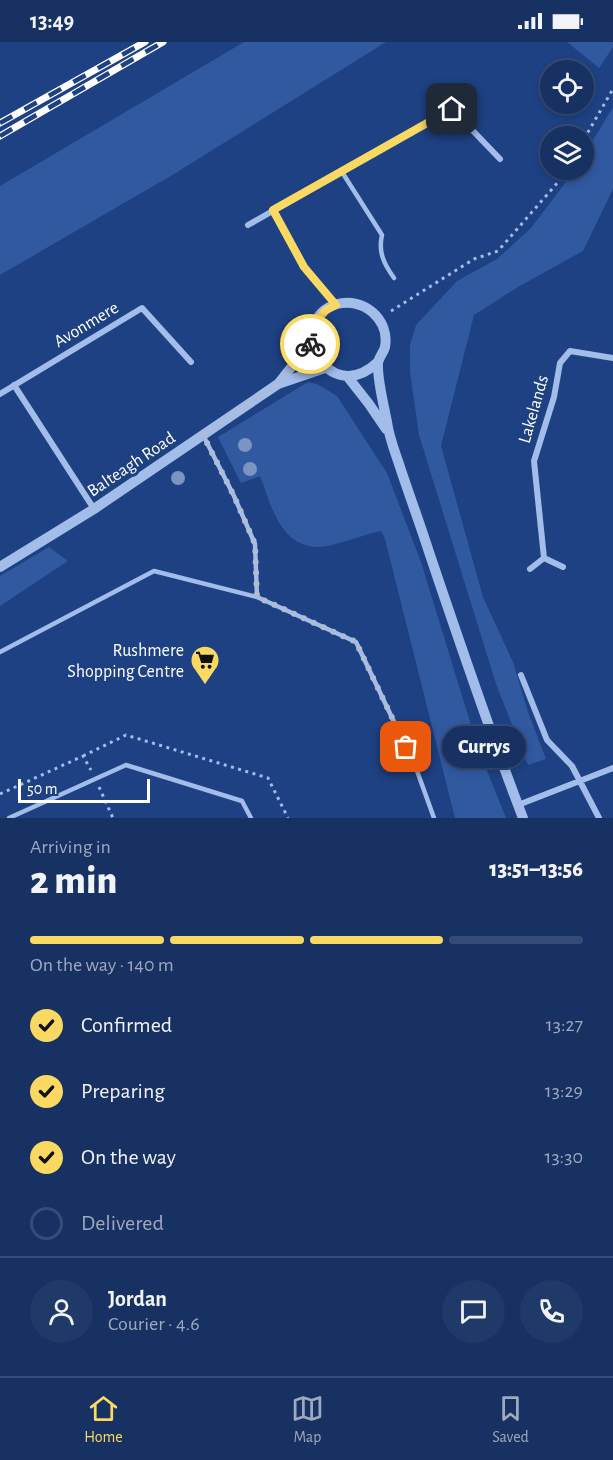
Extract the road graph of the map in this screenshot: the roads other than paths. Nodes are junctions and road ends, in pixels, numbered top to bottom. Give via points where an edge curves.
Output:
1 (500, 159) dead end
2 (342, 172) junction
3 (273, 210) junction
4 (248, 225) dead end
5 (394, 278) dead end
6 (336, 305) junction
7 (312, 341) junction
8 (613, 358) edge
9 (191, 362) dead end
10 (378, 362) junction
11 (325, 368) junction
12 (347, 376) junction
13 (278, 384) junction
14 (14, 385) junction
15 (0, 394) edge
16 (388, 432) junction
17 (203, 435) junction
18 (94, 509) junction
19 (544, 558) junction
20 (0, 567) edge
21 (563, 567) dead end
22 (530, 569) dead end
23 (257, 597) junction
24 (0, 652) edge
25 (520, 675) dead end
26 (613, 768) edge
27 (581, 781) junction
28 (518, 805) junction
29 (9, 818) edge
30 (251, 818) edge
31 (434, 818) edge
32 (524, 818) edge
33 (599, 818) edge

1 - 2 street via 452,109
2 - 3 street
2 - 5 lane via 382,235 383,262
3 - 4 street
3 - 6 street via 304,267
6 - 7 street via 318,319
6 - 10 street via 352,302 367,307 379,318 385,332 385,348
7 - 11 street
7 - 13 street, Balteagh Road
8 - 19 street, Lakelands via 570,351 560,363 534,461
9 - 14 street, Avonmere via 142,308
10 - 12 street via 359,375
10 - 16 street
11 - 12 street
11 - 13 street, Balteagh Road
12 - 16 street
13 - 17 street, Balteagh Road
14 - 15 street, Avonmere
14 - 18 street
16 - 28 street
17 - 18 street, Balteagh Road
17 - 23 lane via 255,544
18 - 20 street, Balteagh Road
19 - 21 street
19 - 22 street
23 - 24 lane via 154,571
23 - 31 lane via 356,642 416,768
25 - 27 street via 547,740
26 - 27 street
27 - 28 street
27 - 33 street
28 - 32 street
29 - 30 lane via 126,765 242,801

